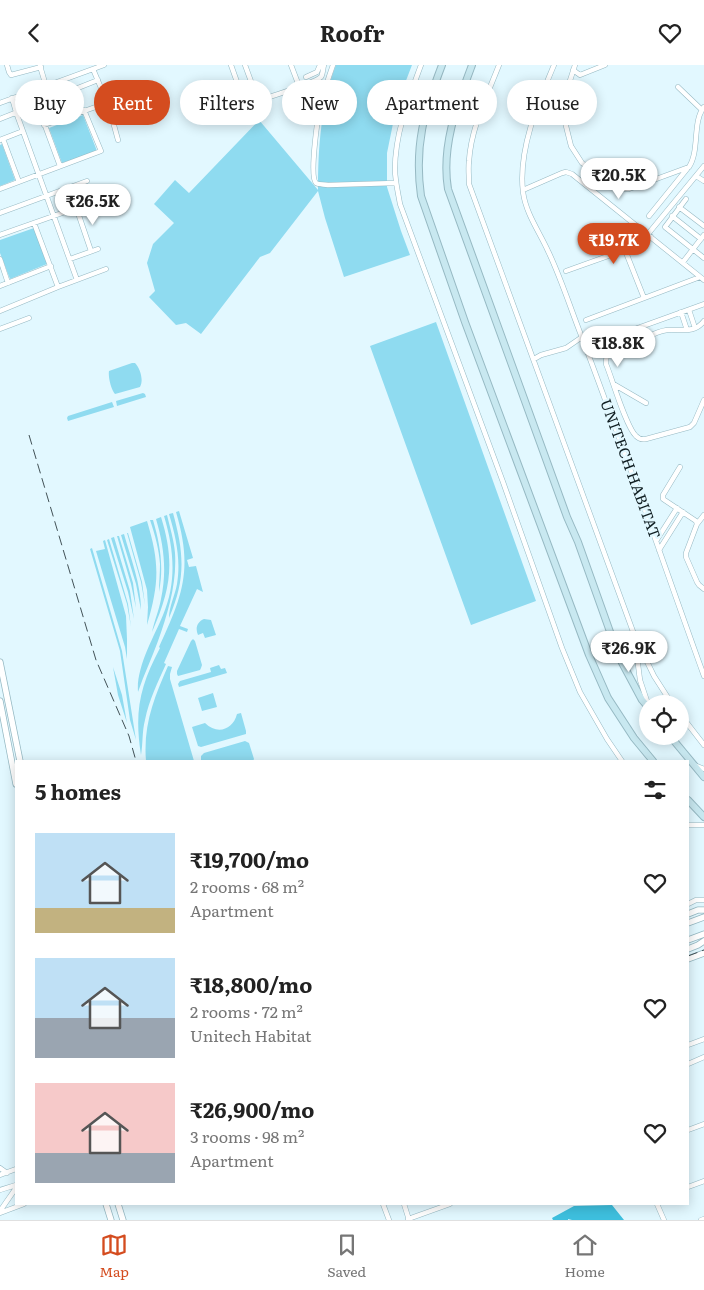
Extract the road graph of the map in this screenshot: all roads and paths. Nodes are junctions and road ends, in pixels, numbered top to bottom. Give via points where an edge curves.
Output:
1 (7, 65) edge
2 (104, 65) edge
3 (231, 65) edge
4 (246, 65) edge
5 (291, 65) edge
6 (320, 65) edge
7 (324, 65) edge
8 (333, 65) edge
9 (420, 65) edge
10 (442, 65) edge
11 (472, 65) edge
12 (499, 65) edge
13 (554, 65) edge
14 (604, 65) edge
15 (40, 66) edge
16 (574, 67) edge
17 (93, 69) junction
18 (306, 77) dead end
19 (44, 80) edge
20 (63, 80) edge
21 (98, 80) edge
22 (236, 80) edge
23 (297, 80) edge
24 (313, 80) edge
25 (548, 80) edge
26 (570, 80) edge
27 (678, 87) dead end
28 (282, 92) edge
29 (15, 98) edge
30 (12, 99) junction
31 (0, 103) edge
32 (94, 107) edge
33 (15, 109) edge
34 (703, 109) edge
35 (84, 110) joint
36 (15, 112) edge
37 (0, 119) edge
38 (21, 125) edge
39 (44, 125) edge
40 (114, 125) edge
41 (531, 125) edge
42 (566, 125) edge
43 (704, 125) edge
44 (698, 128) junction
45 (23, 131) junction
46 (2, 139) edge
47 (118, 140) dead end
48 (60, 166) junction
49 (704, 166) edge
50 (689, 167) junction
51 (39, 174) junction
52 (696, 176) junction
53 (87, 181) dead end
54 (704, 181) edge
55 (19, 182) junction
56 (396, 183) junction
57 (0, 189) edge
58 (523, 190) junction
59 (46, 195) junction
60 (686, 199) dead end
61 (99, 200) dead end
62 (76, 207) junction
63 (680, 207) junction
64 (0, 213) edge
65 (54, 215) junction
66 (649, 216) dead end
67 (672, 217) junction
68 (34, 223) junction
69 (704, 226) edge
70 (0, 235) edge
71 (649, 235) junction
72 (702, 237) edge
73 (98, 249) dead end
74 (693, 249) junction
75 (625, 250) junction
76 (91, 251) junction
77 (704, 257) edge
78 (0, 259) edge
79 (70, 259) junction
80 (683, 262) junction
81 (51, 266) junction
82 (106, 269) dead end
83 (566, 271) dead end
84 (702, 279) edge
85 (77, 280) junction
86 (8, 283) junction
87 (0, 286) edge
88 (58, 287) junction
89 (644, 298) junction
90 (704, 304) edge
91 (689, 310) junction
92 (0, 311) edge
93 (681, 313) junction
94 (29, 318) dead end
95 (586, 320) dead end
96 (704, 321) edge
97 (694, 328) junction
98 (0, 329) edge
99 (687, 330) junction
100 (582, 337) junction
101 (585, 347) junction
102 (534, 359) junction
103 (614, 384) junction
104 (704, 401) edge
105 (646, 403) dead end
106 (680, 467) dead end
107 (677, 508) junction
108 (683, 512) junction
109 (704, 515) edge
110 (698, 524) junction
111 (656, 541) junction
112 (659, 550) junction
113 (704, 589) edge
114 (635, 637) junction
115 (0, 663) edge
116 (704, 676) edge
117 (640, 695) edge
118 (645, 695) edge
119 (666, 695) edge
120 (0, 701) edge
121 (689, 726) edge
122 (677, 745) edge
123 (704, 745) edge
124 (20, 760) edge
125 (621, 760) edge
126 (652, 760) edge
127 (693, 765) junction
128 (704, 769) edge
129 (704, 777) edge
130 (15, 779) edge
131 (689, 802) edge
132 (704, 817) edge
133 (689, 825) edge
134 (704, 825) edge
135 (704, 900) edge
136 (689, 903) edge
137 (704, 910) edge
138 (689, 914) edge
139 (704, 917) edge
140 (689, 923) edge
141 (704, 934) edge
142 (689, 940) edge
143 (704, 941) edge
144 (689, 949) edge
145 (704, 953) edge
146 (689, 959) edge
147 (704, 1039) edge
148 (689, 1045) edge
149 (704, 1057) edge
150 (689, 1064) edge
151 (704, 1124) edge
152 (689, 1130) edge
153 (0, 1168) edge
154 (15, 1169) edge
155 (7, 1173) junction
156 (0, 1175) edge
157 (704, 1181) edge
158 (15, 1186) edge
159 (689, 1187) edge
160 (15, 1188) edge
161 (0, 1191) edge
162 (21, 1205) edge
163 (106, 1205) edge
164 (118, 1205) edge
165 (383, 1205) edge
166 (404, 1205) edge
167 (447, 1205) edge
168 (658, 1205) edge
169 (0, 1212) edge
170 (111, 1220) edge
171 (123, 1220) edge
172 (389, 1220) edge
173 (408, 1220) edge
174 (664, 1220) edge

1 - 15 street via 11,75
2 - 17 street
3 - 22 street
4 - 28 street via 260,99
5 - 23 street
6 - 18 street via 317,73
7 - 24 street via 320,77
8 - 56 street via 319,112 315,181 328,185
9 - 56 street via 403,115
10 - 126 main road via 419,142 420,196 589,655 608,698
11 - 117 main road via 449,135 446,156 448,189 619,657
12 - 102 street via 476,124 468,162 469,184
13 - 25 street, UNITECH HABITAT
14 - 16 street via 580,75
15 - 19 street
16 - 26 street
17 - 20 street
17 - 21 street
27 - 34 street
29 - 30 street
30 - 31 street
30 - 33 street
32 - 35 street
34 - 44 street
35 - 48 street via 101,151
36 - 37 street
38 - 45 street
39 - 48 street
40 - 47 street
41 - 58 street, UNITECH HABITAT via 525,151
42 - 50 street via 572,149 582,163 618,187 629,189
43 - 44 street
44 - 50 street
45 - 46 street
45 - 51 street
46 - 55 street
48 - 51 street
49 - 52 street
50 - 66 street
51 - 55 street
51 - 59 street
52 - 54 street
52 - 71 street
53 - 59 street
55 - 57 street
56 - 125 street via 402,211 562,648 580,692
58 - 71 street via 562,173 572,174
58 - 100 street, UNITECH HABITAT via 527,208
59 - 64 street
59 - 65 street
60 - 63 street
61 - 62 street
62 - 65 street
62 - 76 street
63 - 67 street
63 - 69 street
65 - 68 street
65 - 79 street
67 - 72 street
67 - 74 street via 666,229
68 - 70 street
68 - 81 street
71 - 75 street via 636,247
71 - 80 street
72 - 74 street
73 - 76 street
74 - 77 street
74 - 80 street
75 - 83 street
75 - 89 street
76 - 79 street
78 - 86 street
79 - 85 street
80 - 84 street
81 - 86 street
81 - 88 street
82 - 85 street
84 - 89 street
85 - 88 street
86 - 87 street
88 - 92 street
89 - 95 street
90 - 91 street
91 - 93 street
91 - 97 street
93 - 99 street
93 - 101 street
94 - 98 street
96 - 97 street
97 - 99 street
99 - 103 street via 664,331 644,339 636,353 607,355 606,364
100 - 101 street, UNITECH HABITAT
100 - 102 street via 566,348
101 - 111 street, UNITECH HABITAT
102 - 114 street
103 - 104 street via 634,434 642,439 690,427
103 - 105 street
106 - 107 street via 662,497
107 - 108 street
107 - 111 street
108 - 110 street
108 - 112 street
109 - 110 street
110 - 113 street via 686,557 698,585
111 - 112 street, UNITECH HABITAT
112 - 116 street, UNITECH HABITAT
114 - 118 street
114 - 119 street
115 - 124 street
120 - 130 street
121 - 123 street
122 - 127 main road
127 - 128 street
127 - 129 main road
131 - 132 main road
133 - 134 street
135 - 136 street
137 - 138 street
139 - 140 street
141 - 142 street
143 - 144 street
145 - 146 street
147 - 148 street
149 - 150 street
151 - 152 street
153 - 155 street
154 - 155 street
155 - 156 street
157 - 159 street
158 - 161 street
160 - 169 street
162 - 169 street
163 - 170 street
164 - 171 street
165 - 172 street
166 - 173 street
167 - 173 street
168 - 174 street

